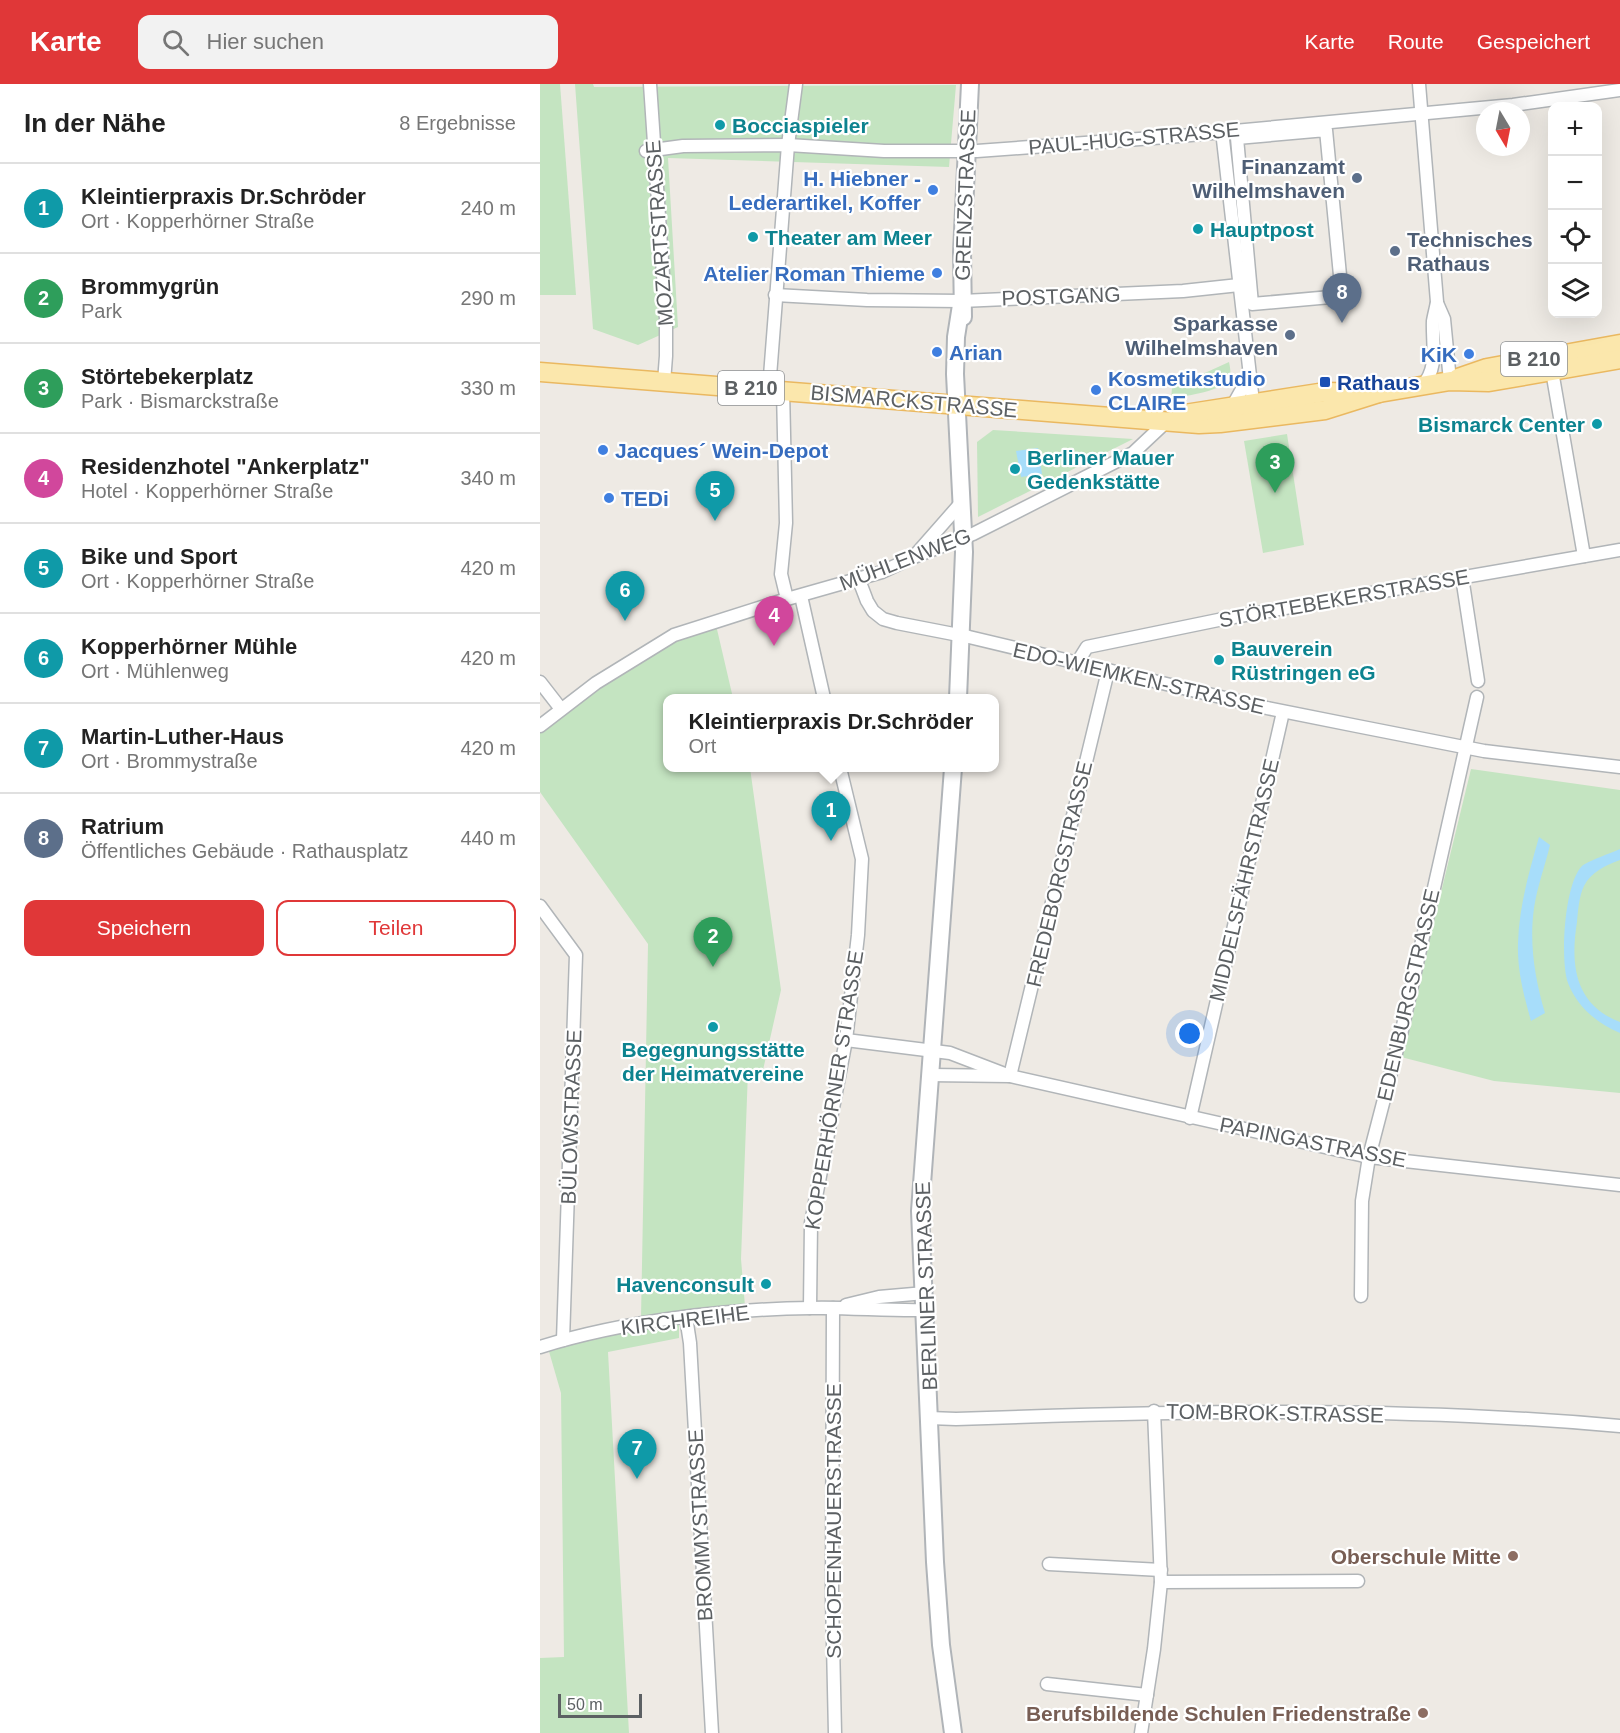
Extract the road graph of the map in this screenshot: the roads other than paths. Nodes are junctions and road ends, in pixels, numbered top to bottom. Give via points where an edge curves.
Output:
1 (650, 84) edge
2 (970, 84) edge
3 (1419, 84) edge
4 (796, 86) edge
5 (1620, 90) edge
6 (1421, 112) junction
7 (1222, 131) junction
8 (788, 145) junction
9 (650, 151) junction
10 (967, 151) junction
11 (1239, 285) junction
12 (775, 295) junction
13 (1342, 296) joint
14 (1437, 302) junction
15 (961, 303) junction
16 (1620, 344) edge
17 (1620, 359) edge
18 (1552, 371) junction
19 (540, 372) edge
20 (1250, 375) junction
21 (1450, 381) junction
22 (664, 382) junction
23 (1422, 386) junction
24 (776, 390) junction
25 (1379, 393) junction
26 (1253, 402) junction
27 (958, 405) junction
28 (1232, 414) junction
29 (1275, 417) junction
30 (1144, 420) junction
31 (1166, 422) junction
32 (961, 503) junction
33 (963, 538) junction
34 (1620, 550) edge
35 (1584, 556) junction
36 (914, 557) junction
37 (1462, 577) junction
38 (860, 580) junction
39 (801, 596) junction
40 (787, 599) junction
41 (962, 636) junction
42 (1077, 663) junction
43 (1108, 671) junction
44 (1478, 681) dead end
45 (540, 682) edge
46 (823, 694) edge
47 (958, 694) edge
48 (1477, 697) dead end
49 (561, 709) junction
50 (1283, 712) junction
51 (540, 726) edge
52 (1466, 748) junction
53 (1620, 767) edge
54 (841, 772) edge
55 (953, 772) edge
56 (540, 906) edge
57 (846, 1040) junction
58 (930, 1050) junction
59 (929, 1075) junction
60 (1010, 1076) junction
61 (1190, 1118) junction
62 (1369, 1158) junction
63 (1620, 1185) edge
64 (1361, 1296) dead end
65 (925, 1301) junction
66 (810, 1308) junction
67 (833, 1308) junction
68 (686, 1317) junction
69 (563, 1340) junction
70 (540, 1347) edge
71 (1154, 1412) junction
72 (929, 1418) junction
73 (1620, 1426) edge
74 (1049, 1564) dead end
75 (1161, 1576) junction
76 (1358, 1581) dead end
77 (1047, 1684) dead end
78 (1147, 1695) junction
79 (712, 1733) edge
80 (835, 1733) edge
81 (953, 1733) edge
82 (1141, 1733) edge

1 - 9 street, MOZARTSTRASSE
2 - 10 main road, GRENZSTRASSE
3 - 6 street
4 - 8 street
5 - 6 street, PAUL-HUG-STRASSE via 1513,105
6 - 7 street, PAUL-HUG-STRASSE
6 - 14 street
7 - 10 street, PAUL-HUG-STRASSE
7 - 11 street
8 - 9 street, PAUL-HUG-STRASSE via 683,146
8 - 10 street, PAUL-HUG-STRASSE
8 - 12 street
9 - 22 street, MOZARTSTRASSE via 666,319
10 - 15 main road, GRENZSTRASSE
11 - 15 street, POSTGANG
11 - 20 street
12 - 15 street, POSTGANG
12 - 24 street
13 - 13 street via 1252,304 1237,138 1326,130
14 - 21 street via 1444,319
14 - 23 street via 1432,370
15 - 27 main road, GRENZSTRASSE via 966,337 965,375
16 - 21 main road, BISMARCKSTRASSE / B 210 via 1487,368
17 - 18 main road, BISMARCKSTRASSE / B 210
18 - 21 main road, BISMARCKSTRASSE / B 210 via 1489,382
18 - 35 street
19 - 22 main road, BISMARCKSTRASSE / B 210
20 - 26 street
20 - 28 street
21 - 23 main road, BISMARCKSTRASSE / B 210
22 - 24 main road, BISMARCKSTRASSE / B 210
23 - 25 main road, BISMARCKSTRASSE / B 210
24 - 27 main road, BISMARCKSTRASSE / B 210
24 - 40 street via 786,523 781,574
25 - 26 main road, BISMARCKSTRASSE / B 210 via 1325,392
25 - 29 main road, BISMARCKSTRASSE / B 210 via 1325,410
26 - 28 main road, BISMARCKSTRASSE / B 210
26 - 29 street via 1257,409
27 - 30 main road, BISMARCKSTRASSE / B 210
27 - 32 main road, GRENZSTRASSE
28 - 29 main road, BISMARCKSTRASSE / B 210
28 - 30 main road, BISMARCKSTRASSE / B 210
28 - 31 main road, BISMARCKSTRASSE / B 210 via 1199,424
30 - 31 main road, BISMARCKSTRASSE / B 210
31 - 33 street, MÜHLENWEG via 1133,453
32 - 33 main road, GRENZSTRASSE
32 - 36 street
33 - 36 street, MÜHLENWEG
33 - 41 main road
34 - 35 street, STÖRTEBEKERSTRASSE
35 - 37 street, STÖRTEBEKERSTRASSE
36 - 38 street, MÜHLENWEG
37 - 42 street, STÖRTEBEKERSTRASSE via 1087,647
37 - 44 street
38 - 39 street, MÜHLENWEG
38 - 41 street, EDO-WIEMKEN-STRASSE via 873,612 883,619
39 - 40 street, MÜHLENWEG
39 - 46 street
40 - 49 street, MÜHLENWEG via 674,635
41 - 42 street, EDO-WIEMKEN-STRASSE
41 - 47 main road
42 - 43 street, EDO-WIEMKEN-STRASSE
43 - 50 street, EDO-WIEMKEN-STRASSE
43 - 60 street, FREDEBORGSTRASSE
45 - 49 street
48 - 52 street, EDENBURGSTRASSE
49 - 51 street, MÜHLENWEG
50 - 52 street, EDO-WIEMKEN-STRASSE
50 - 61 street, MIDDELSFÄHRSTRASSE
52 - 53 street, EDO-WIEMKEN-STRASSE
52 - 62 street, EDENBURGSTRASSE
54 - 57 street, KOPPERHÖRNER STRASSE via 862,859
55 - 58 main road, BERLINER STRASSE
56 - 69 street, BÜLOWSTRASSE via 576,955
57 - 58 street, PAPINGASTRASSE
57 - 66 street, KOPPERHÖRNER STRASSE via 811,1223
58 - 59 main road, BERLINER STRASSE
58 - 60 street, PAPINGASTRASSE via 950,1053
59 - 60 street, PAPINGASTRASSE
59 - 65 main road, BERLINER STRASSE via 920,1212
60 - 61 street, PAPINGASTRASSE
61 - 62 street, PAPINGASTRASSE
62 - 63 street, PAPINGASTRASSE
62 - 64 street, EDENBURGSTRASSE via 1362,1201
65 - 67 street, KIRCHREIHE via 891,1311
65 - 72 main road, BERLINER STRASSE
66 - 67 street, KIRCHREIHE
66 - 68 street, KIRCHREIHE
67 - 80 street, SCHOPENHAUERSTRASSE via 831,1598
68 - 69 street, KIRCHREIHE
68 - 79 street, BROMMYSTRASSE
69 - 70 street, KIRCHREIHE
71 - 72 street, TOM-BROK-STRASSE
71 - 73 street, TOM-BROK-STRASSE via 1433,1415
71 - 75 street
72 - 81 main road, BERLINER STRASSE via 940,1633
74 - 75 street
75 - 76 street
75 - 78 street
77 - 78 street
78 - 82 street

